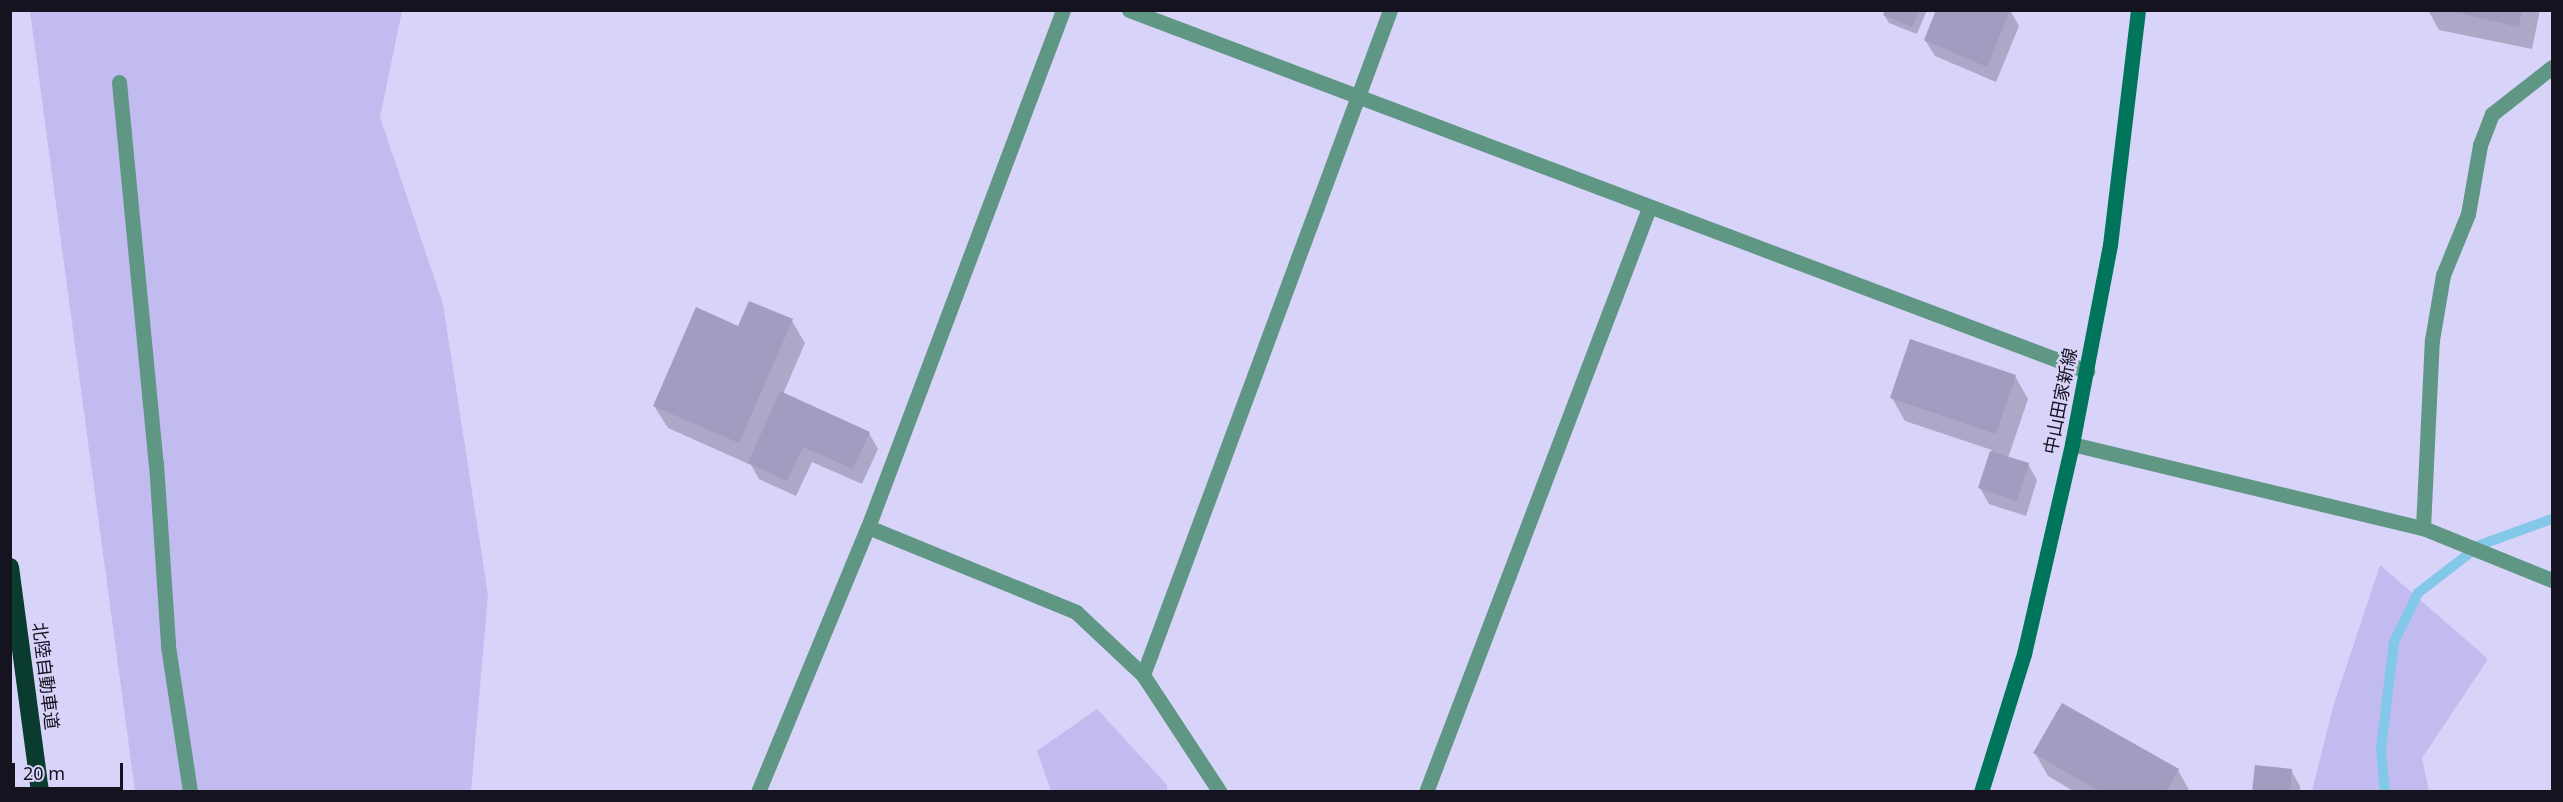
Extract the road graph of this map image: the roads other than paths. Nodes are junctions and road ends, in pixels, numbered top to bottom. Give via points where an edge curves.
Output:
1 (1063, 10) edge
2 (1129, 10) edge
3 (1390, 10) edge
4 (2138, 10) edge
5 (2553, 68) edge
6 (119, 82) dead end
7 (1357, 98) junction
8 (1649, 208) junction
9 (2087, 371) junction
10 (2072, 444) junction
11 (868, 527) junction
12 (2423, 528) junction
13 (10, 567) edge
14 (2553, 580) edge
15 (1143, 675) junction
16 (40, 792) edge
17 (190, 792) edge
18 (758, 792) edge
19 (1220, 792) edge
20 (1426, 792) edge
21 (1981, 792) edge

1 - 11 street
2 - 7 street
3 - 7 street
4 - 9 main road, 中山田家新線 via 2110,245
5 - 12 street via 2492,114 2480,145 2468,214 2443,275 2432,340
6 - 17 street via 156,463 168,646
7 - 8 street
7 - 15 street
8 - 9 street
8 - 20 street
9 - 10 main road, 中山田家新線
10 - 12 street
10 - 21 main road, 中山田家新線 via 2024,654
11 - 15 street via 1076,612
11 - 18 street
12 - 14 street
13 - 16 highway, 北陸自動車道
15 - 19 street

